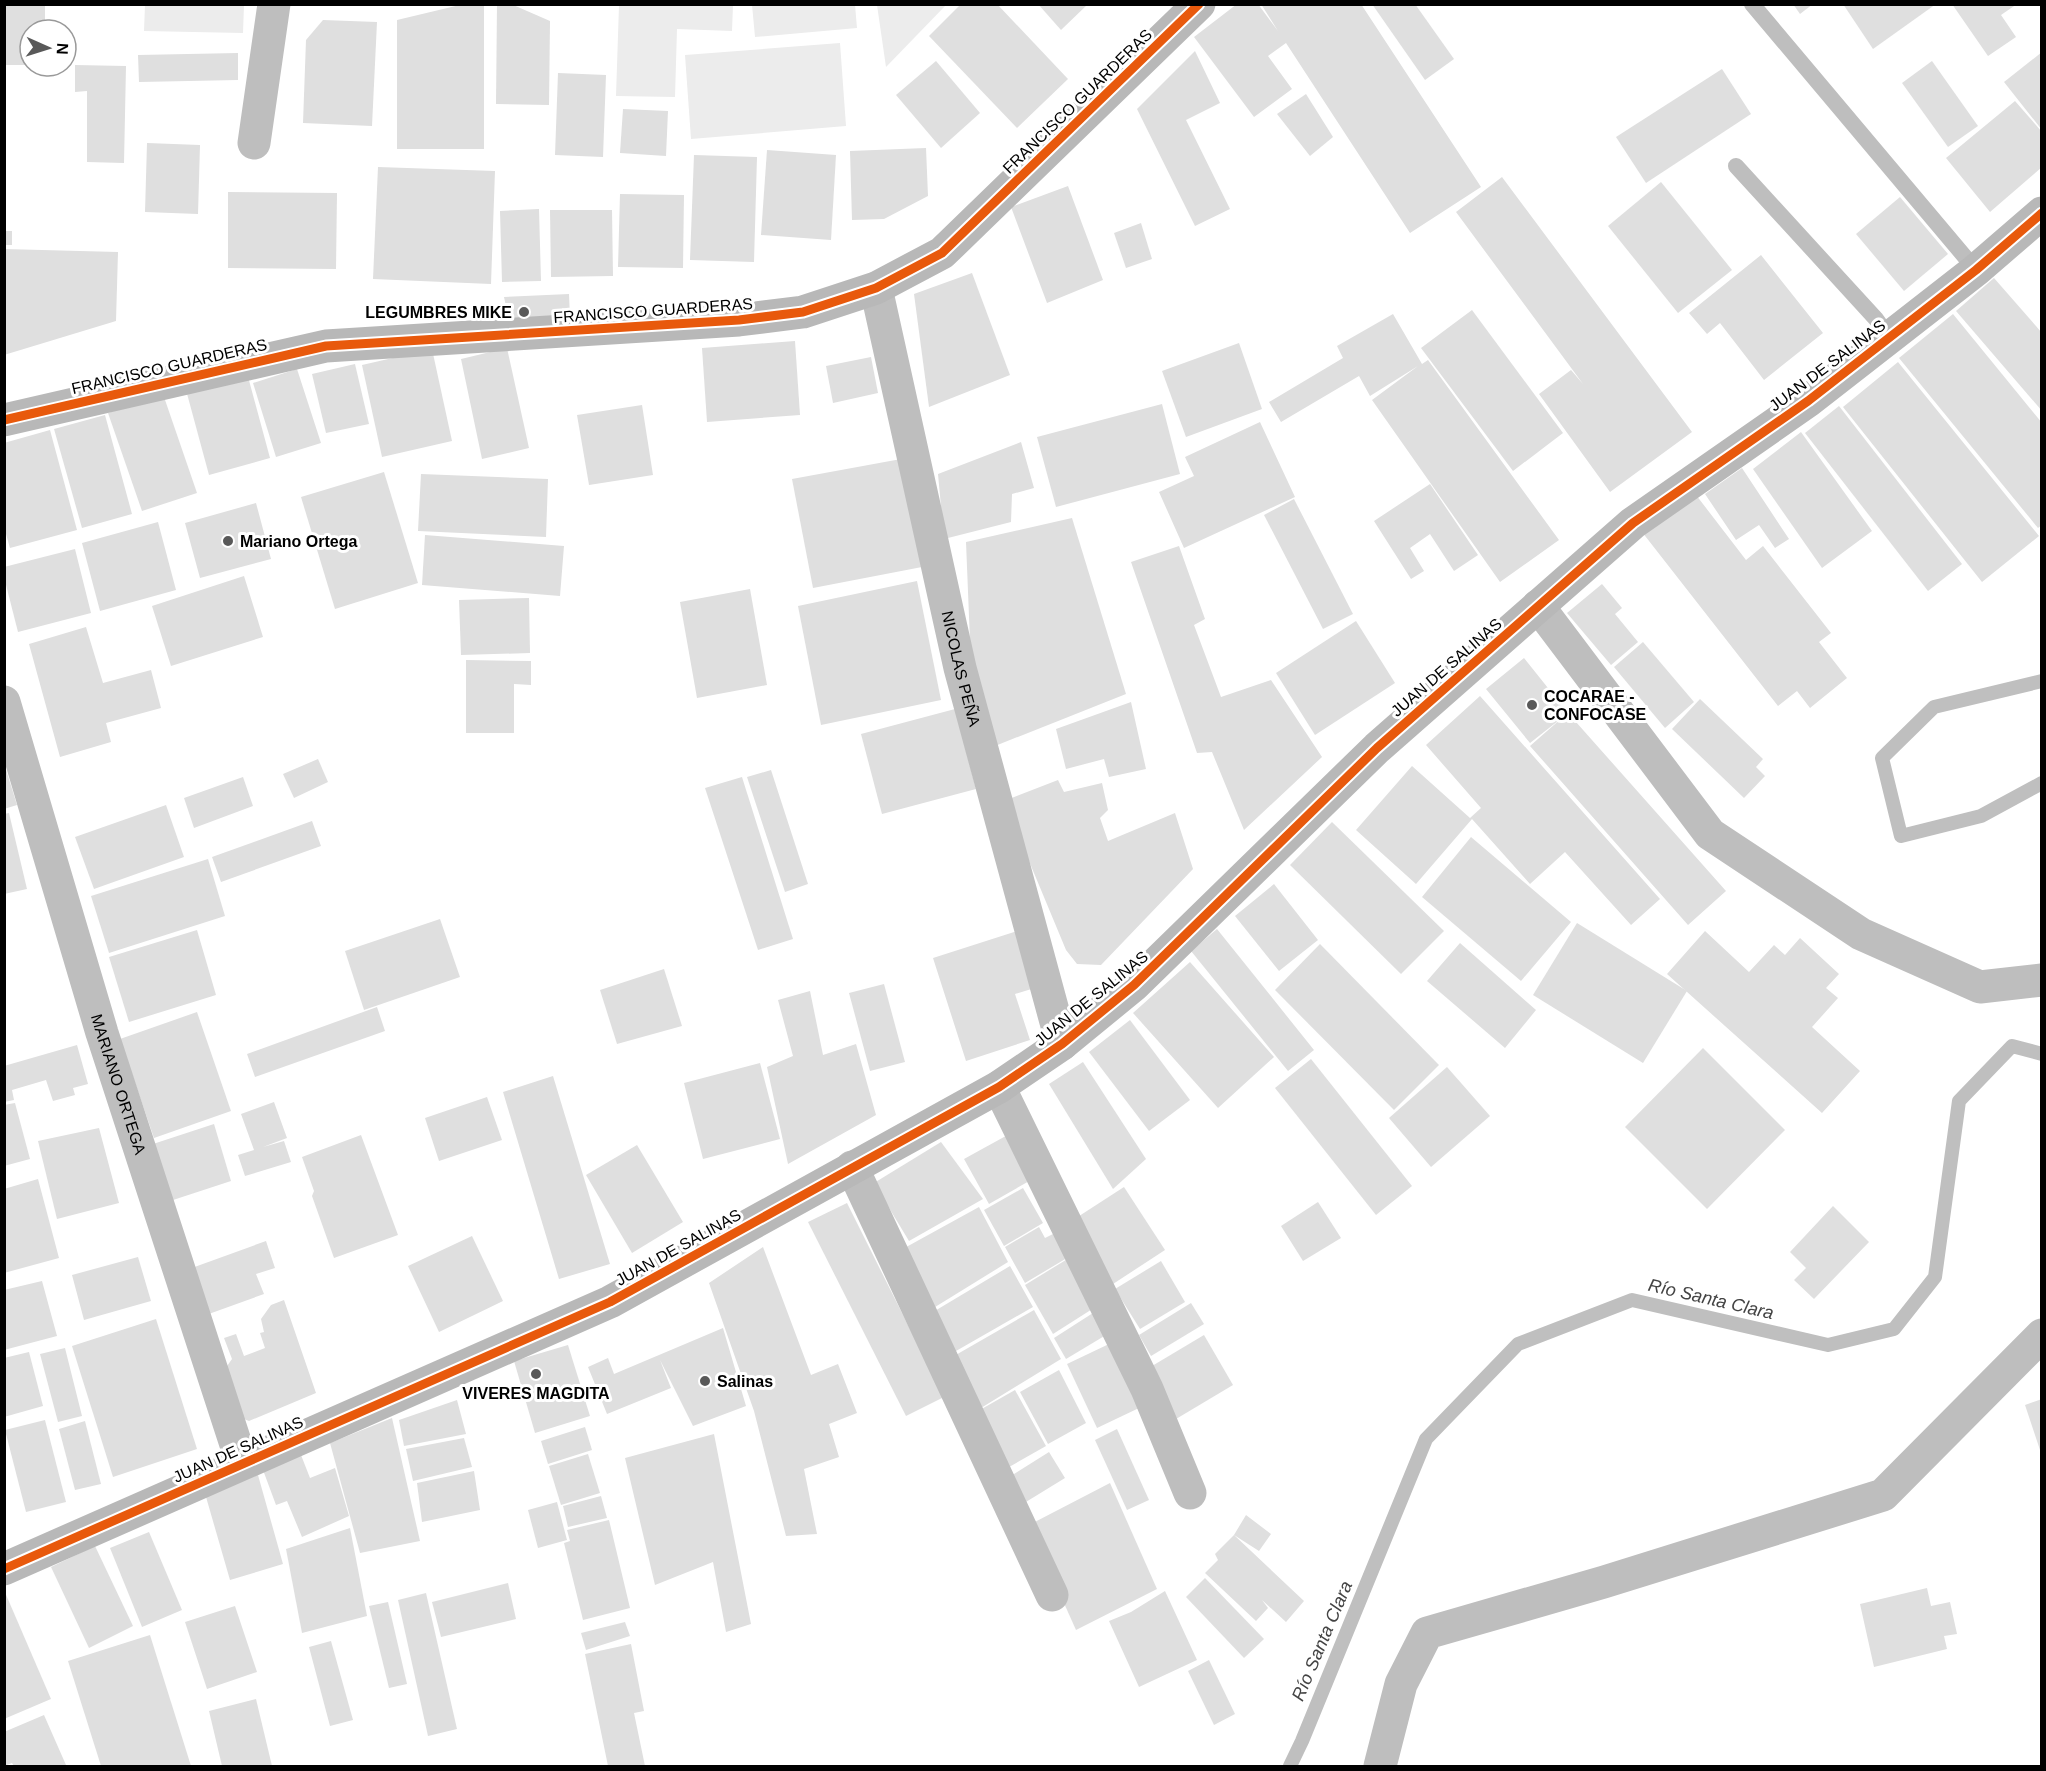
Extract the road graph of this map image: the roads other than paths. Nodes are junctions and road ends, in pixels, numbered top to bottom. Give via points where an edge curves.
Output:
1 (274, 4) edge
2 (1199, 4) edge
3 (1752, 4) edge
4 (254, 143) dead end
5 (1736, 166) dead end
6 (2042, 213) edge
7 (1976, 270) junction
8 (876, 288) junction
9 (1889, 337) junction
10 (4, 420) edge
11 (1538, 606) junction
12 (4, 702) edge
13 (2042, 980) edge
14 (1062, 1044) junction
15 (999, 1087) junction
16 (852, 1167) junction
17 (2042, 1335) edge
18 (242, 1463) junction
19 (1190, 1493) dead end
20 (4, 1569) edge
21 (1052, 1595) dead end
22 (1380, 1767) edge

1 - 4 street
2 - 8 street, FRANCISCO GUARDERAS via 942,253
3 - 7 lane
5 - 9 lane
6 - 7 street, JUAN DE SALINAS
7 - 9 street, JUAN DE SALINAS
8 - 10 street, FRANCISCO GUARDERAS via 803,312 739,320 326,346
8 - 14 street, NICOLAS PEÑA via 960,668
9 - 11 street, JUAN DE SALINAS via 1808,400 1633,523
11 - 13 street via 1710,834 1861,934 1980,987
11 - 14 street, JUAN DE SALINAS via 1377,748 1134,985
12 - 18 street, MARIANO ORTEGA via 102,1033
14 - 15 street, JUAN DE SALINAS
15 - 16 street, JUAN DE SALINAS
15 - 19 street via 1147,1389
16 - 18 street, JUAN DE SALINAS via 610,1302
16 - 21 street
17 - 22 street via 1883,1496 1427,1633 1401,1684
18 - 20 street, JUAN DE SALINAS

